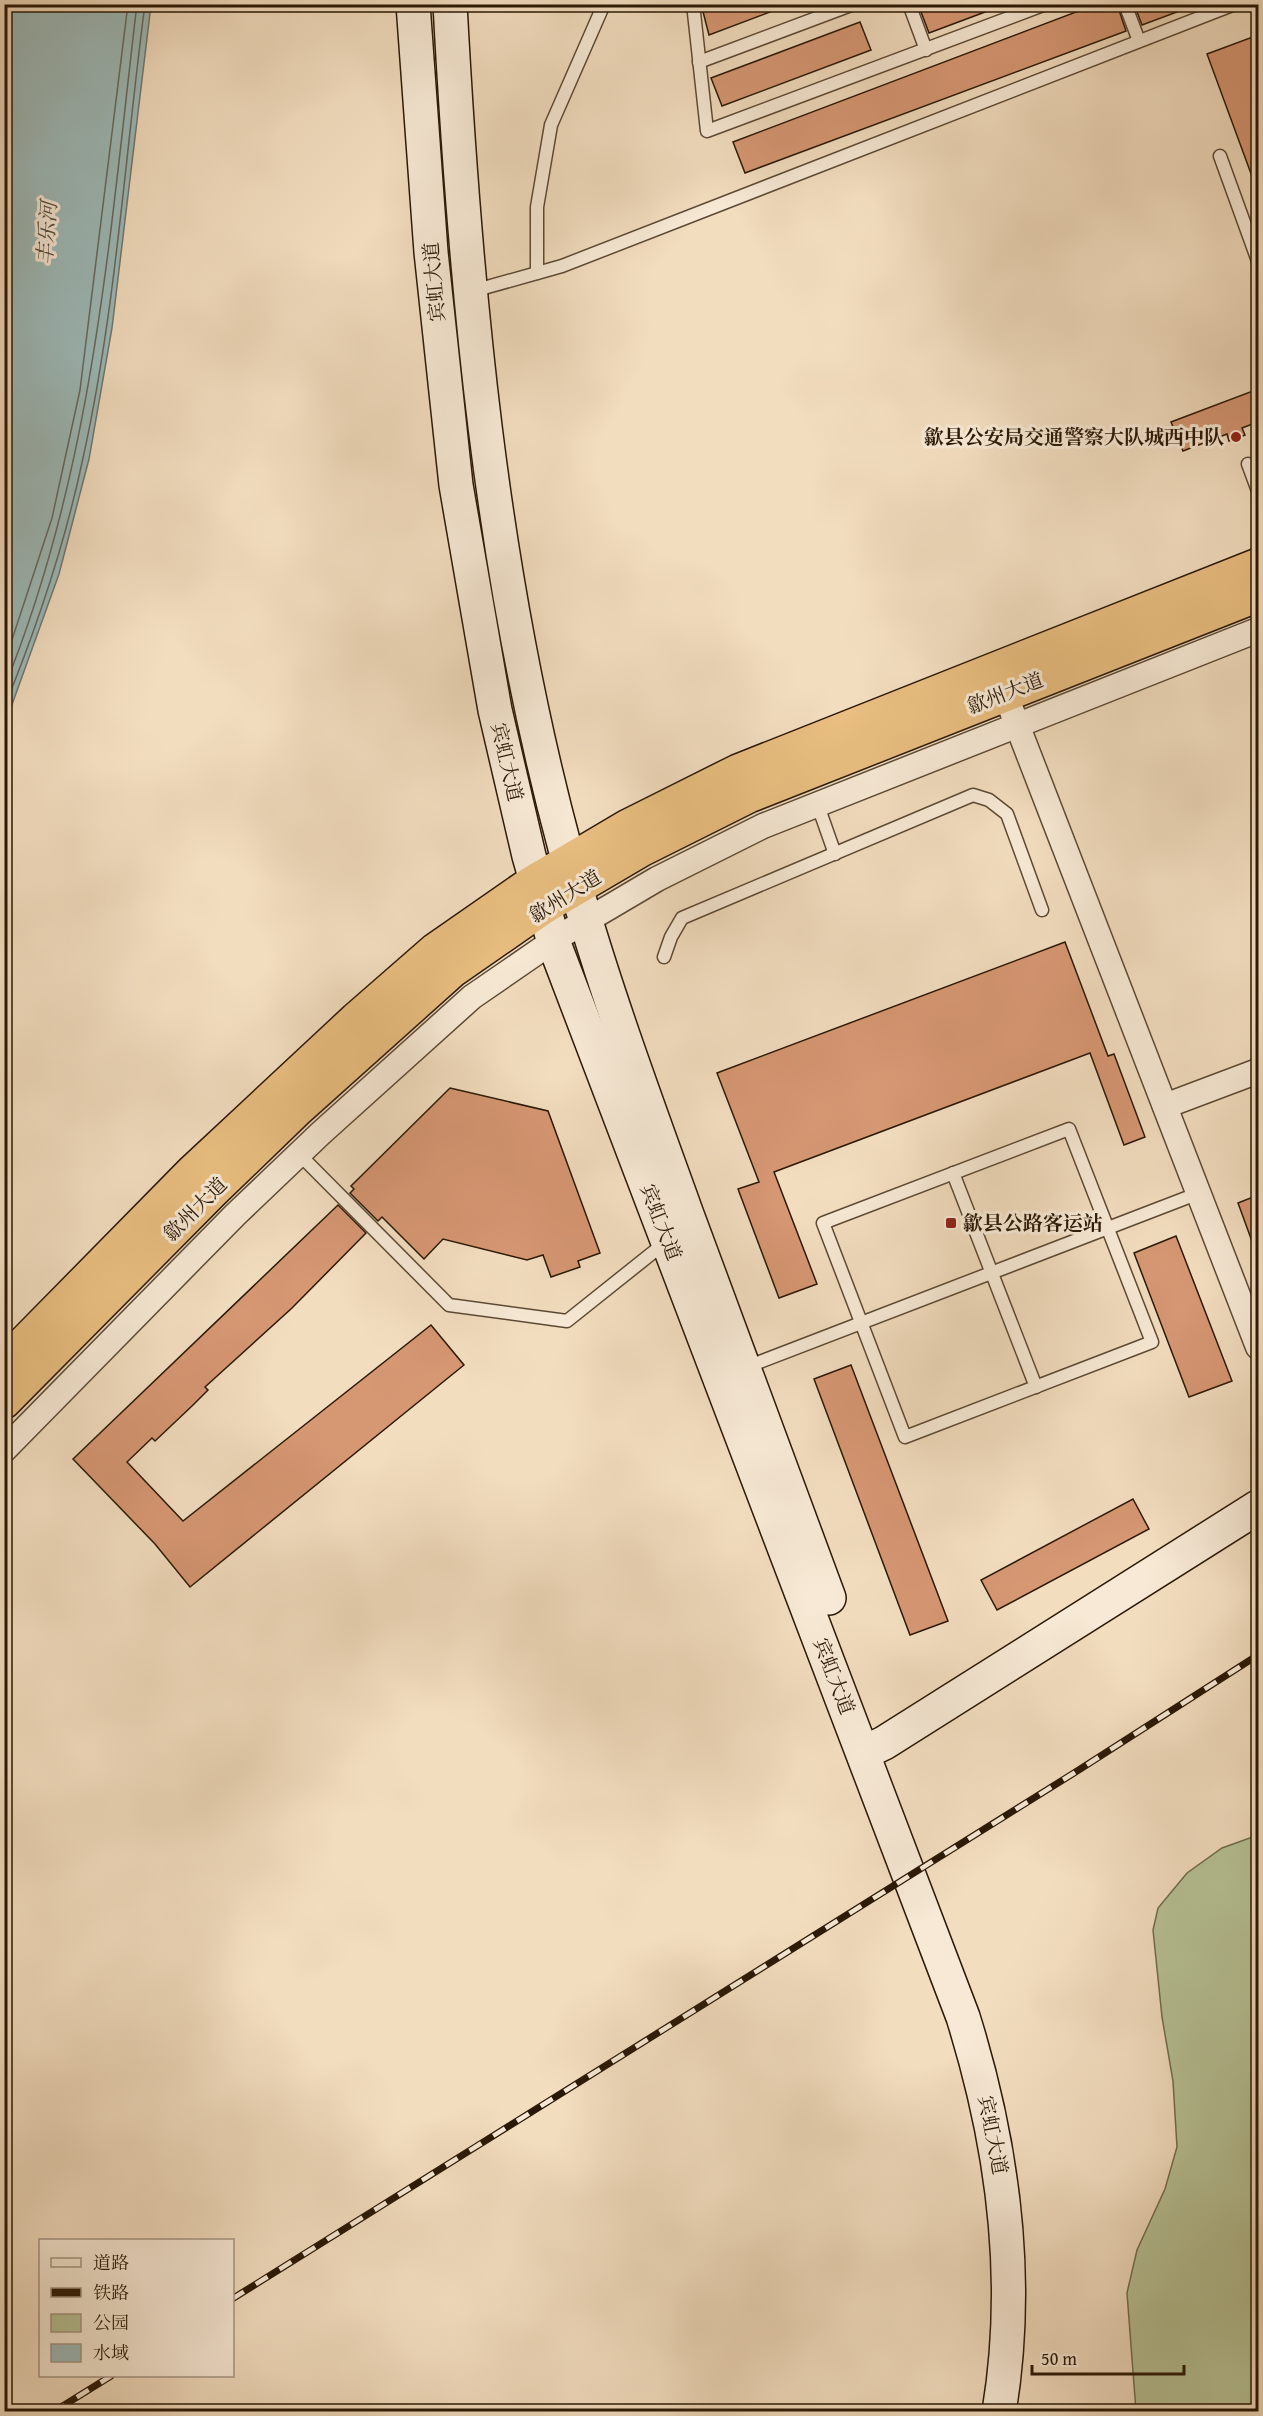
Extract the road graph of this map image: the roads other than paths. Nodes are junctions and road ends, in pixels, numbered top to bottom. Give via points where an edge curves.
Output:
1 (413, 4) edge
2 (450, 4) edge
3 (604, 4) edge
4 (693, 4) edge
5 (854, 4) edge
6 (909, 4) edge
7 (1046, 4) edge
8 (1125, 4) edge
9 (1235, 4) edge
10 (1139, 41) junction
11 (926, 50) junction
12 (699, 62) junction
13 (1220, 156) dead end
14 (1258, 261) edge
15 (537, 273) junction
16 (472, 291) junction
17 (1248, 464) dead end
18 (1258, 490) edge
19 (1258, 565) edge
20 (1258, 595) edge
21 (1258, 630) edge
22 (1005, 693) junction
23 (1017, 724) junction
24 (817, 803) junction
25 (834, 854) junction
26 (572, 874) junction
27 (540, 894) junction
28 (1042, 910) dead end
29 (585, 921) junction
30 (554, 941) junction
31 (664, 957) dead end
32 (1258, 1071) edge
33 (1165, 1106) junction
34 (299, 1154) junction
35 (953, 1173) junction
36 (1199, 1193) junction
37 (1107, 1228) junction
38 (668, 1240) junction
39 (992, 1273) junction
40 (861, 1323) junction
41 (1258, 1347) edge
42 (4, 1363) edge
43 (743, 1368) junction
44 (1036, 1387) junction
45 (4, 1402) edge
46 (4, 1449) edge
47 (1258, 1507) edge
48 (873, 1748) junction
49 (999, 2412) edge
50 (1022, 2412) edge

1 - 27 main road, 宾虹大道 via 431,252 456,485 495,710
2 - 16 main road, 宾虹大道
3 - 15 lane via 551,125 537,207
4 - 12 lane
5 - 12 lane
6 - 11 lane
7 - 11 lane
8 - 10 lane
9 - 10 lane
10 - 15 lane
11 - 12 lane via 707,131
13 - 14 lane
15 - 16 lane
16 - 26 main road, 宾虹大道 via 484,423 503,555 531,703
17 - 18 lane
19 - 26 highway, 歙州大道 via 794,747 682,798
20 - 22 highway, 歙州大道
21 - 23 street
22 - 23 street
22 - 26 highway, 歙州大道 via 749,796 641,850
23 - 24 street
23 - 33 street
24 - 25 lane
24 - 29 street via 710,851
25 - 28 lane via 973,795 981,797 1007,814
25 - 31 lane via 682,918
26 - 27 highway, 歙州大道
26 - 29 main road, 宾虹大道
27 - 30 main road, 宾虹大道
27 - 42 highway, 歙州大道 via 435,950 356,1019 192,1172
27 - 45 highway, 歙州大道 via 306,1101
29 - 30 street
29 - 43 main road, 宾虹大道 via 617,1022
30 - 34 street via 472,997
30 - 38 main road, 宾虹大道
32 - 33 street
33 - 36 street
34 - 38 lane via 449,1305 567,1321
34 - 46 street
35 - 37 lane via 1069,1129
35 - 39 lane
35 - 40 lane via 823,1223
36 - 37 lane
36 - 41 street
37 - 39 lane
37 - 44 lane via 1152,1342
38 - 48 main road, 宾虹大道
39 - 40 lane
39 - 44 lane
40 - 43 lane
40 - 44 lane via 905,1437
43 - 48 main road, 宾虹大道
47 - 48 main road
48 - 49 main road, 宾虹大道 via 963,2017 988,2106 1005,2206 1008,2258 1006,2345
48 - 50 main road, 宾虹大道 via 985,2010 1011,2101 1028,2204 1031,2257 1029,2346

